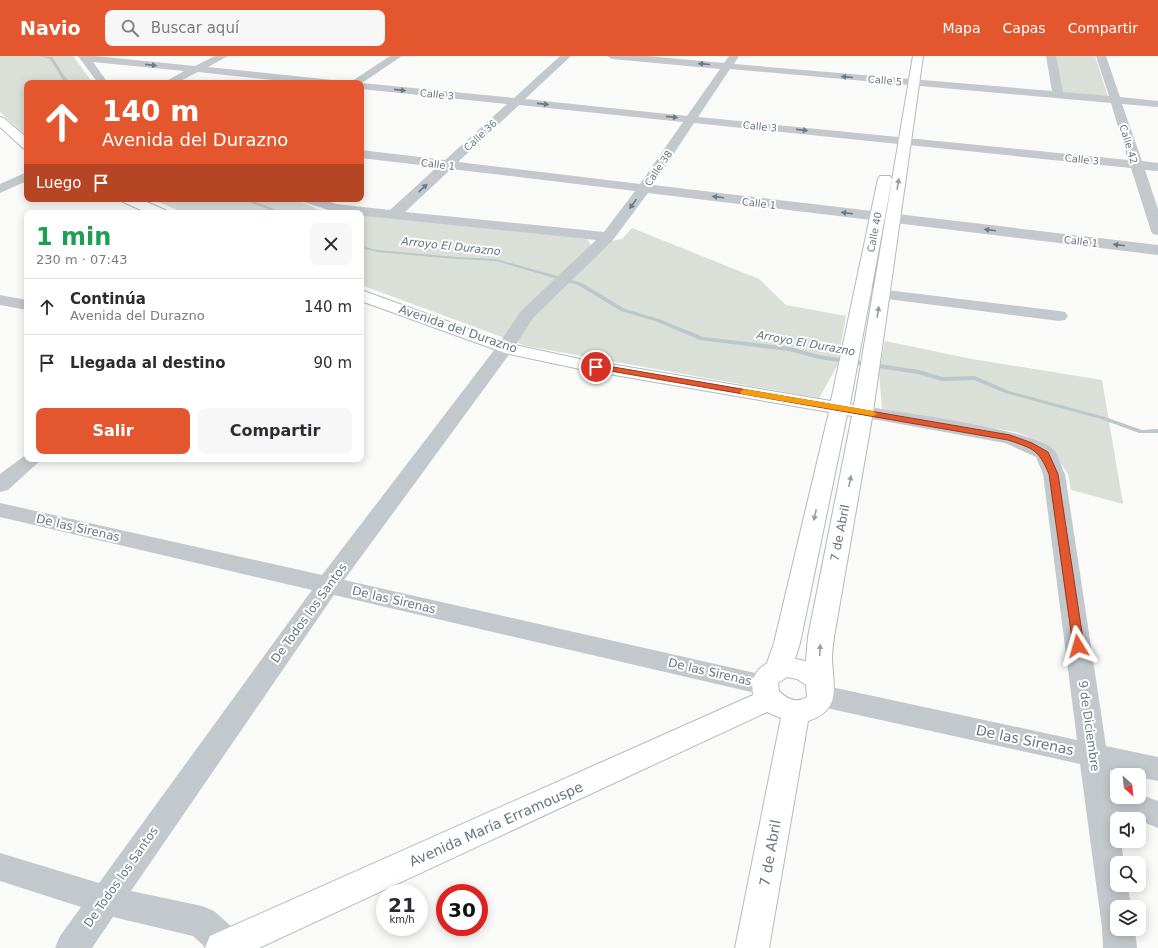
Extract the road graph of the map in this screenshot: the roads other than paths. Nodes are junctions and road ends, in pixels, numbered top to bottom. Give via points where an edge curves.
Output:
1 (223, 56) edge
2 (396, 56) edge
3 (566, 56) edge
4 (612, 56) edge
5 (906, 56) edge
6 (918, 56) edge
7 (1051, 56) edge
8 (1101, 56) edge
9 (84, 57) edge
10 (731, 61) edge
11 (196, 69) junction
12 (101, 80) edge
13 (174, 80) edge
14 (304, 80) edge
15 (359, 80) edge
16 (907, 82) junction
17 (364, 86) edge
18 (1058, 95) junction
19 (1116, 100) junction
20 (516, 102) junction
21 (1158, 104) edge
22 (691, 119) junction
23 (0, 121) edge
24 (899, 140) junction
25 (24, 142) edge
26 (364, 154) edge
27 (1136, 164) junction
28 (447, 165) junction
29 (1158, 167) edge
30 (24, 177) edge
31 (1, 187) edge
32 (644, 188) junction
33 (135, 202) edge
34 (317, 202) edge
35 (153, 210) edge
36 (354, 210) edge
37 (364, 211) edge
38 (394, 214) junction
39 (877, 217) junction
40 (892, 219) junction
41 (1158, 231) edge
42 (608, 237) junction
43 (1158, 250) edge
44 (564, 279) joint
45 (862, 292) junction
46 (881, 293) junction
47 (364, 296) edge
48 (0, 300) edge
49 (24, 304) edge
50 (1059, 316) dead end
51 (505, 348) junction
52 (869, 377) joint
53 (839, 408) junction
54 (863, 412) junction
55 (28, 462) edge
56 (0, 485) edge
57 (0, 510) edge
58 (328, 585) junction
59 (777, 691) junction
60 (822, 692) junction
61 (1094, 755) junction
62 (1158, 769) edge
63 (1098, 790) junction
64 (1158, 815) edge
65 (0, 867) edge
66 (105, 900) junction
67 (1114, 900) edge
68 (1119, 936) edge
69 (227, 947) edge
70 (72, 948) edge
71 (752, 948) edge
72 (1120, 948) edge

1 - 11 street
2 - 15 street
3 - 20 street, Calle 36
10 -> 4 street, Calle 5
5 - 16 main road, Calle 40
6 - 16 main road, Calle 40
7 - 18 street
8 - 19 street, Calle 42
9 -> 11 street
9 - 12 street
16 -> 10 street, Calle 5
10 - 22 street, Calle 38
11 - 13 street
11 - 14 street
16 - 18 street, Calle 5
16 - 24 main road, Calle 40
17 -> 20 street, Calle 3
18 - 19 street, Calle 5
19 - 21 street, Calle 5
19 - 27 street, Calle 42
20 -> 22 street, Calle 3
20 - 28 street, Calle 36
22 -> 24 street, Calle 3
22 - 32 street, Calle 38
23 - 25 main road
24 - 27 street, Calle 3
24 - 39 main road, Calle 40
40 -> 24 main road, Calle 40
26 - 28 street, Calle 1
27 - 29 street, Calle 3
27 - 41 street, Calle 42
28 - 32 street, Calle 1
38 -> 28 street, Calle 36
30 - 31 street
39 -> 32 street, Calle 1
32 -> 42 street, Calle 38
33 - 35 main road
34 - 36 street via 334,208
37 - 38 street
38 - 42 street
39 - 40 street, Calle 1
39 - 45 main road, Calle 40
43 -> 40 street, Calle 1
40 - 46 main road, Calle 40
42 - 44 street, Calle 38
44 - 51 street, De Todos los Santos via 527,315
45 - 46 street
45 - 53 main road, Calle 40
46 - 50 street
52 -> 46 main road, Calle 40
47 - 51 main road, Avenida del Durazno
48 - 49 street
51 - 53 main road, Avenida del Durazno via 580,364
51 - 58 street, De Todos los Santos
52 - 54 main road, 7 de Abril
53 - 54 main road, Avenida del Durazno
53 -> 59 main road, 7 de Abril
60 -> 54 main road, 7 de Abril via 820,636
54 - 61 street, 9 de Diciembre via 1010,438 1044,454 1054,474
55 - 56 street
57 - 58 street, De las Sirenas
58 - 59 street, De las Sirenas
58 - 66 street, De Todos los Santos
59 - 60 main road via 805,711 819,702
59 - 60 main road via 787,667 805,670 819,682
59 - 69 main road, Avenida María Erramouspe
59 - 71 main road, 7 de Abril
60 - 61 street, De las Sirenas
61 - 62 street, De las Sirenas
61 - 63 street, 9 de Diciembre
63 - 64 street
63 - 67 street, 9 de Diciembre
65 - 66 street
66 - 69 street via 202,922
66 - 70 street, De Todos los Santos
68 - 72 street

